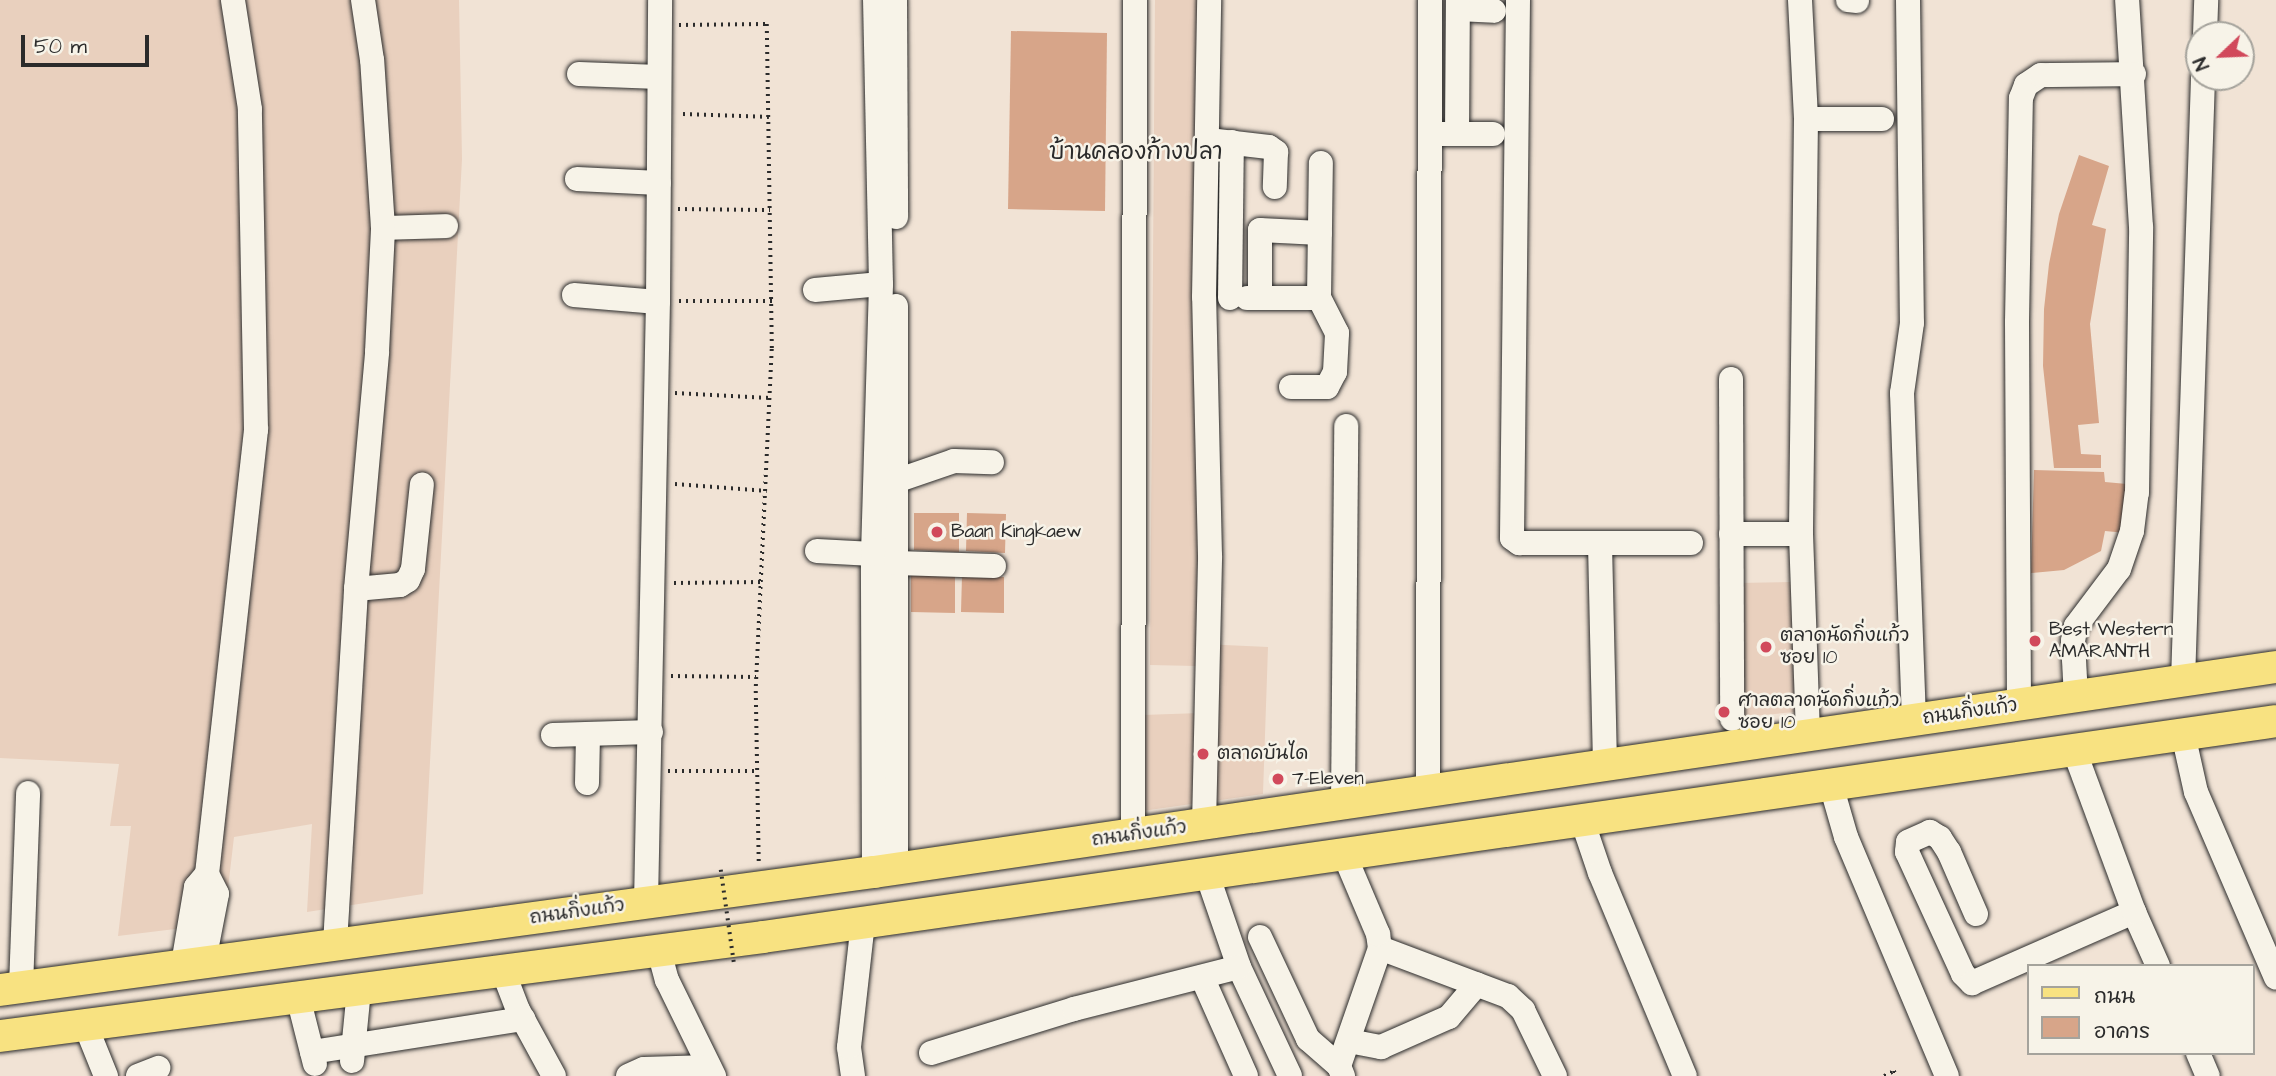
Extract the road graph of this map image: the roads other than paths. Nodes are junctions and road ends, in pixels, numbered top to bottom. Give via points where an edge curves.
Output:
1 (233, 0) edge
2 (363, 0) edge
3 (660, 0) edge
4 (875, 0) edge
5 (895, 0) edge
6 (1135, 0) edge
7 (1209, 0) edge
8 (1430, 0) edge
9 (1518, 0) edge
10 (1800, 0) edge
11 (1848, 0) edge
12 (1908, 0) edge
13 (2127, 0) edge
14 (2206, 0) edge
15 (1857, 1) edge
16 (1458, 5) edge
17 (1494, 11) dead end
18 (2205, 21) edge
19 (579, 74) dead end
20 (2134, 74) junction
21 (659, 77) junction
22 (2203, 91) edge
23 (1806, 119) junction
24 (1882, 119) dead end
25 (1430, 134) junction
26 (1457, 134) junction
27 (1493, 134) dead end
28 (1206, 140) junction
29 (1232, 142) junction
30 (1321, 163) dead end
31 (577, 179) dead end
32 (659, 183) junction
33 (1275, 187) dead end
34 (446, 226) dead end
35 (383, 228) junction
36 (1320, 233) junction
37 (881, 284) junction
38 (815, 290) dead end
39 (575, 295) dead end
40 (1204, 297) junction
41 (1230, 298) junction
42 (1260, 298) junction
43 (1319, 298) junction
44 (667, 301) junction
45 (1731, 379) dead end
46 (1291, 387) dead end
47 (1346, 426) dead end
48 (992, 462) dead end
49 (897, 481) junction
50 (422, 484) dead end
51 (1731, 534) junction
52 (1801, 534) junction
53 (1691, 543) dead end
54 (1600, 544) junction
55 (817, 551) dead end
56 (873, 554) junction
57 (896, 564) junction
58 (994, 566) dead end
59 (356, 589) junction
60 (2276, 667) edge
61 (2183, 681) junction
62 (2076, 697) junction
63 (2019, 705) junction
64 (1732, 719) dead end
65 (1914, 721) junction
66 (2276, 721) edge
67 (651, 732) junction
68 (588, 734) junction
69 (2183, 734) junction
70 (553, 735) dead end
71 (1808, 736) junction
72 (2074, 750) junction
73 (1605, 766) junction
74 (587, 783) dead end
75 (1831, 785) junction
76 (1428, 792) junction
77 (27, 793) dead end
78 (1342, 804) junction
79 (1582, 820) junction
80 (1203, 825) junction
81 (1133, 835) junction
82 (1344, 854) junction
83 (885, 870) junction
84 (1206, 874) junction
85 (646, 903) junction
86 (2134, 912) junction
87 (1976, 914) dead end
88 (863, 923) junction
89 (1260, 937) dead end
90 (335, 944) junction
91 (1380, 948) junction
92 (659, 951) junction
93 (193, 963) junction
94 (2157, 964) edge
95 (1239, 967) junction
96 (503, 971) junction
97 (1202, 977) junction
98 (2276, 978) edge
99 (1477, 984) junction
100 (10, 989) edge
101 (359, 989) junction
102 (298, 997) junction
103 (523, 1019) junction
104 (85, 1024) junction
105 (0, 1036) edge
106 (1349, 1041) junction
107 (931, 1053) dead end
108 (353, 1054) junction
109 (2198, 1055) edge
110 (1341, 1071) edge
111 (674, 1072) edge
112 (712, 1072) edge
113 (106, 1076) edge
114 (554, 1076) edge
115 (628, 1076) edge
116 (853, 1076) edge
117 (1246, 1076) edge
118 (1290, 1076) edge
119 (1555, 1076) edge
120 (1685, 1076) edge
121 (1947, 1076) edge
122 (2208, 1076) edge

1 - 93 street via 250,109 256,430 207,874 197,887
2 - 35 street via 372,60
3 - 21 street
4 - 37 street
5 - 49 street
6 - 81 street
7 - 28 street
8 - 25 street
9 - 54 street via 1512,538 1519,543
10 - 23 street
11 - 15 street
12 - 65 street via 1912,323 1902,393
13 - 20 street
14 - 18 street
16 - 17 street
16 - 26 street
19 - 21 street
20 - 62 street via 2141,227 2137,492 2132,531 2119,569 2076,626
20 - 63 street via 2042,75 2026,85 2021,98
21 - 32 street
22 - 61 street
23 - 24 street
23 - 52 street
25 - 26 street
25 - 76 street
26 - 27 street
28 - 29 street
28 - 40 street
29 - 33 street via 1276,152
29 - 41 street
30 - 36 street
31 - 32 street
32 - 44 street
34 - 35 street
35 - 59 street
36 - 42 street via 1260,230
36 - 43 street
37 - 38 street
37 - 56 street
39 - 44 street
40 - 41 street
40 - 80 street via 1210,556
41 - 42 street
42 - 43 street
43 - 46 street via 1337,334 1335,372 1327,387
44 - 67 street
45 - 51 street
47 - 78 street
48 - 49 street via 954,461
49 - 57 street
50 - 59 street via 408,580 400,585
51 - 52 street
51 - 64 street
52 - 71 street
53 - 54 street
54 - 73 street
55 - 56 street
56 - 83 street
57 - 58 street
57 - 83 street
59 - 90 street
60 - 61 main road, ถนนกิ่งแก้ว
61 - 62 main road, ถนนกิ่งแก้ว
62 - 63 main road, ถนนกิ่งแก้ว
63 - 65 main road, ถนนกิ่งแก้ว
65 - 71 main road, ถนนกิ่งแก้ว
66 - 69 main road
67 - 68 street
67 - 85 street
68 - 70 street
68 - 74 street
69 - 72 main road
69 - 98 street via 2196,792
71 - 73 main road, ถนนกิ่งแก้ว
72 - 75 main road
72 - 86 street
73 - 76 main road, ถนนกิ่งแก้ว
75 - 79 main road
75 - 121 street via 1846,837
76 - 78 main road, ถนนกิ่งแก้ว
77 - 100 street
78 - 80 main road, ถนนกิ่งแก้ว
79 - 82 main road
79 - 120 street
80 - 81 main road, ถนนกิ่งแก้ว
81 - 83 main road, ถนนกิ่งแก้ว
82 - 84 main road
82 - 91 street
83 - 85 main road, ถนนกิ่งแก้ว
84 - 88 main road
84 - 95 street
85 - 90 main road, ถนนกิ่งแก้ว
86 - 87 street via 1972,983 1963,974 1907,852 1908,842 1930,832 1940,838
86 - 94 street
88 - 92 main road
88 - 116 street via 849,1047
89 - 110 street via 1308,1039
90 - 93 main road, ถนนกิ่งแก้ว
91 - 99 street
91 - 106 street
92 - 96 main road
92 - 112 street via 667,980
93 - 100 main road, ถนนกิ่งแก้ว
95 - 97 street
95 - 118 street
96 - 101 main road
96 - 103 street
97 - 107 street via 1074,1009
97 - 117 street
99 - 106 street via 1449,1017 1381,1047
99 - 119 street via 1508,996 1523,1010
101 - 102 main road
101 - 108 street
102 - 104 main road
102 - 108 street via 313,1058
103 - 108 street
103 - 114 street
104 - 105 main road
104 - 113 street
106 - 110 street
109 - 122 street
111 - 112 street
111 - 115 street via 644,1069

